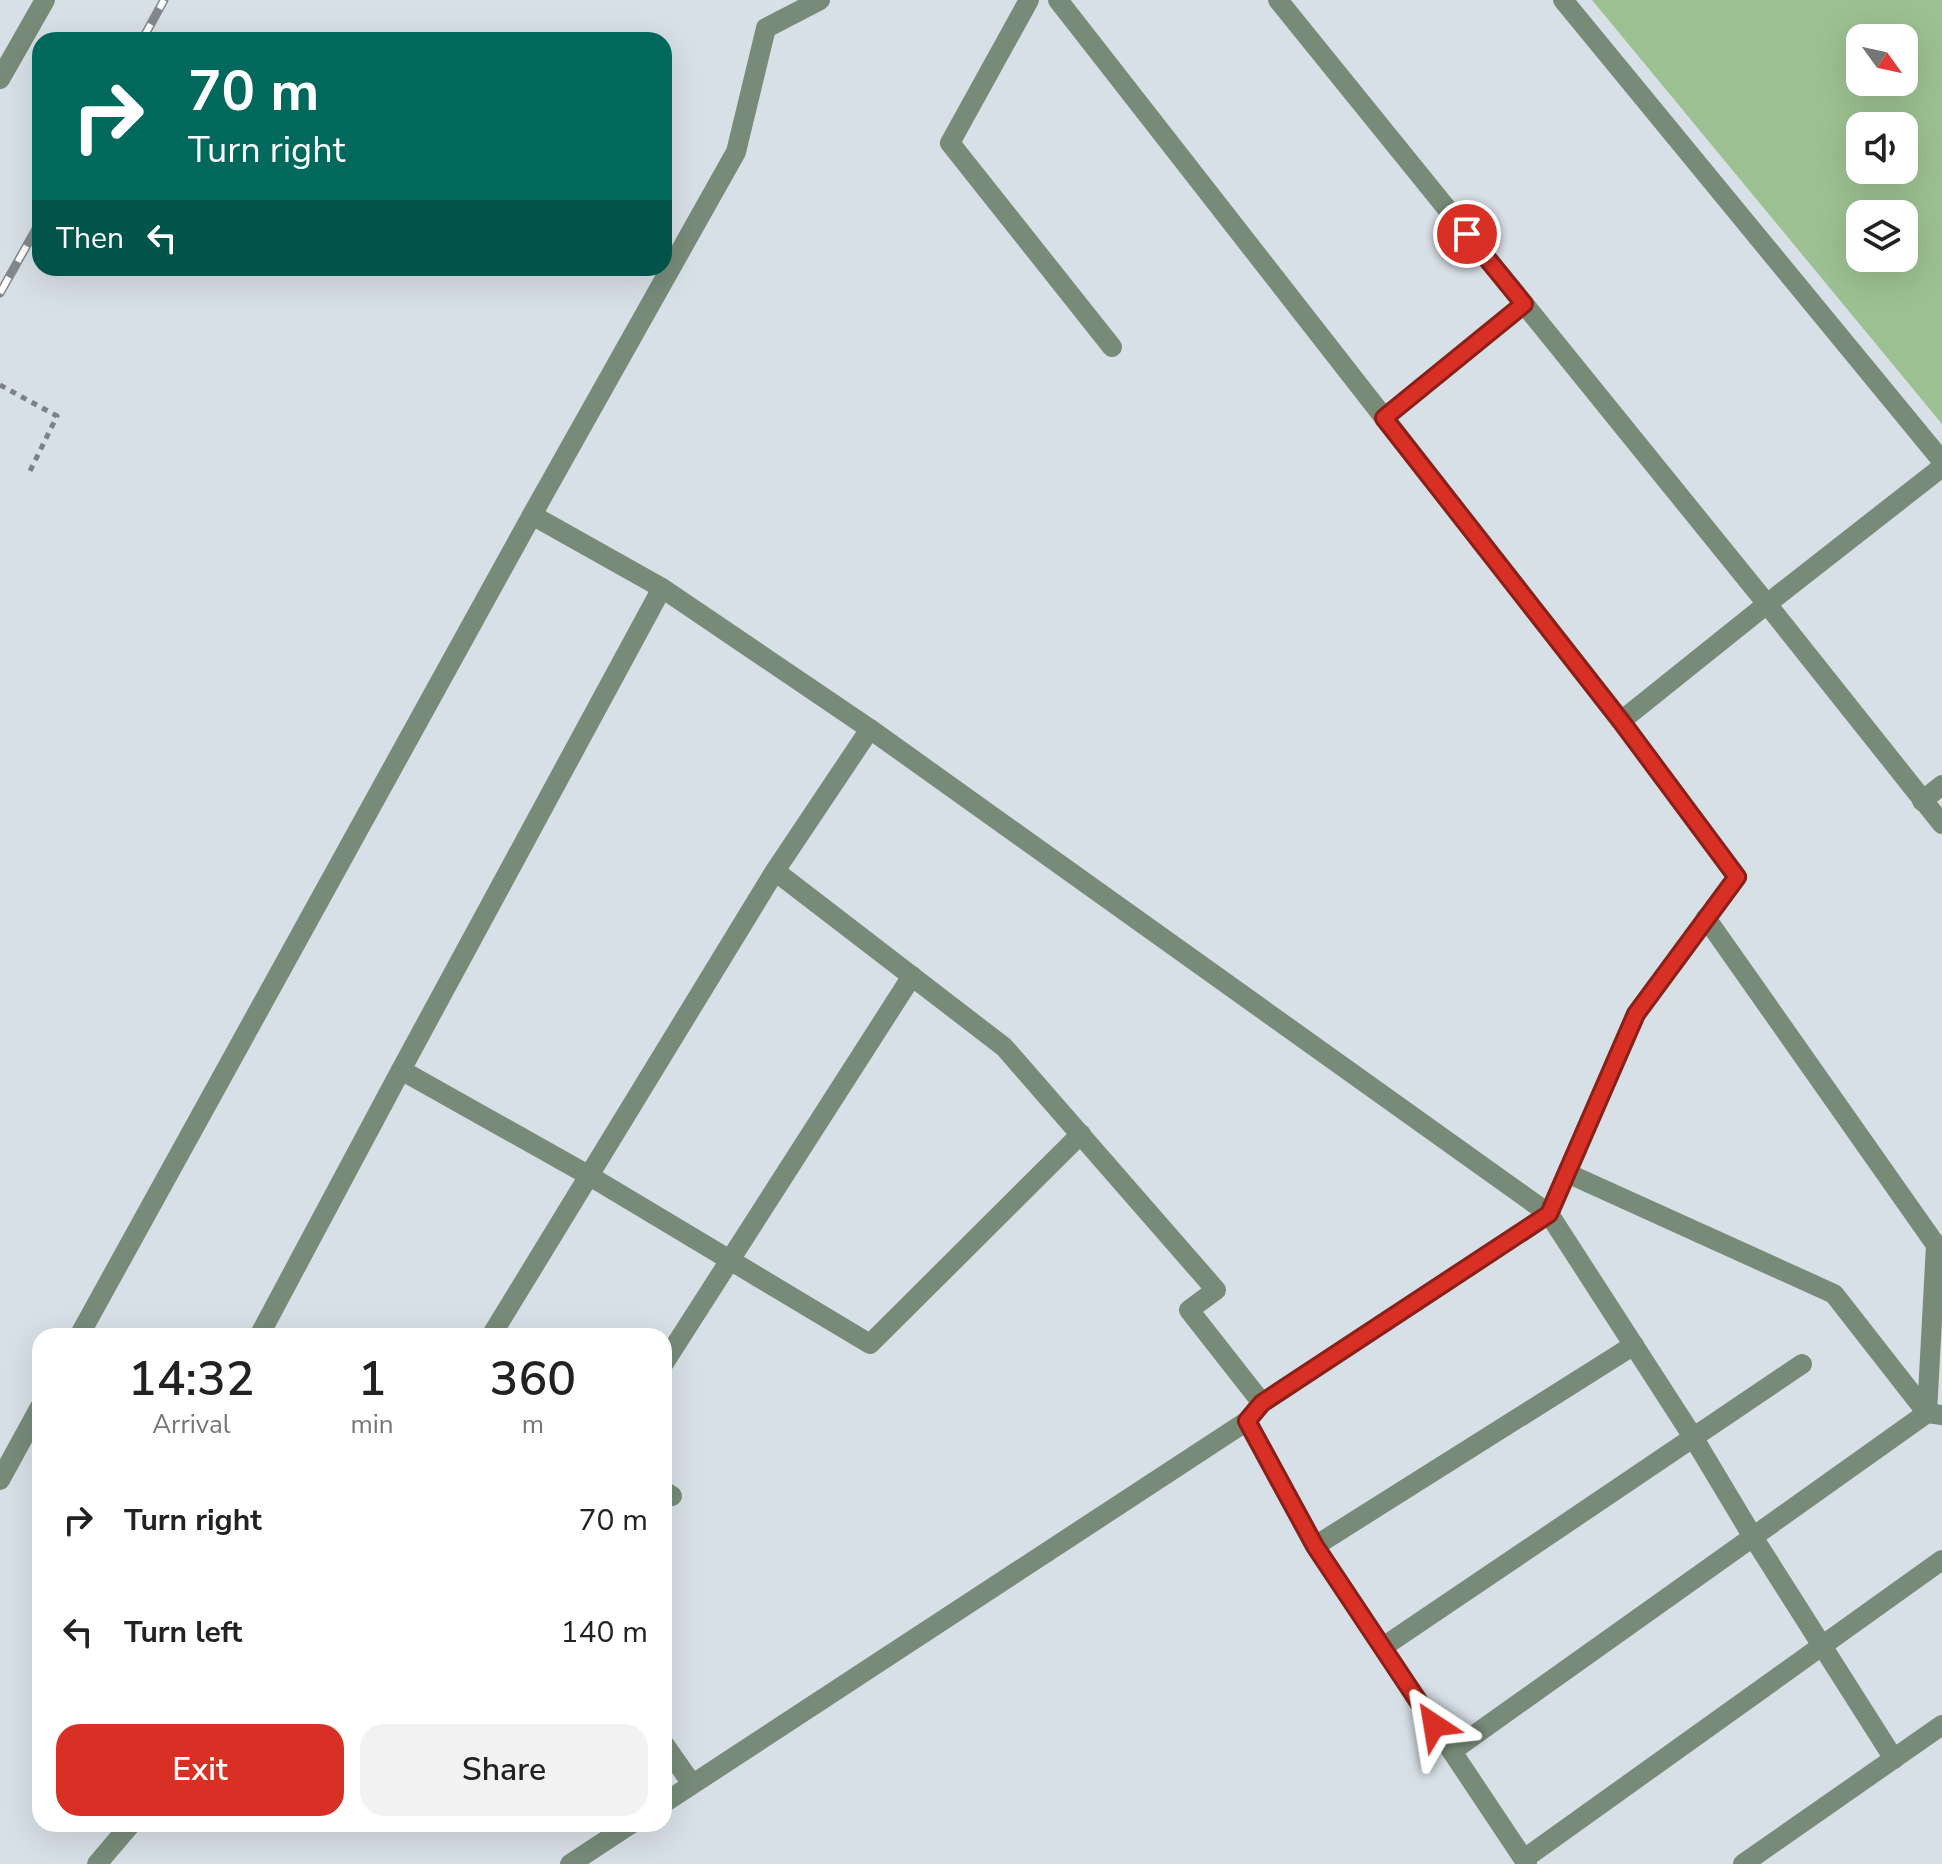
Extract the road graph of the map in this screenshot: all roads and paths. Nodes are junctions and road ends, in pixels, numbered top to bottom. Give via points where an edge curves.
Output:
1 (45, 0) edge
2 (820, 0) edge
3 (1029, 0) edge
4 (1058, 0) edge
5 (1278, 0) edge
6 (1563, 0) edge
7 (0, 79) edge
8 (672, 266) edge
9 (666, 276) edge
10 (1524, 304) junction
11 (1112, 347) dead end
12 (0, 385) edge
13 (1384, 418) junction
14 (1942, 464) edge
15 (30, 471) dead end
16 (532, 515) junction
17 (662, 588) junction
18 (1767, 604) junction
19 (1621, 721) junction
20 (870, 729) junction
21 (1942, 785) edge
22 (1922, 801) junction
23 (1942, 824) edge
24 (775, 871) junction
25 (1706, 918) junction
26 (912, 976) junction
27 (401, 1070) junction
28 (1081, 1134) junction
29 (1567, 1173) junction
30 (588, 1175) junction
31 (1549, 1214) junction
32 (730, 1261) junction
33 (83, 1328) edge
34 (263, 1328) edge
35 (496, 1328) edge
36 (1634, 1345) junction
37 (672, 1351) edge
38 (1802, 1364) dead end
39 (1262, 1403) junction
40 (1935, 1414) edge
41 (1247, 1421) junction
42 (32, 1422) edge
43 (1693, 1437) junction
44 (0, 1480) edge
45 (1753, 1537) junction
46 (1315, 1546) junction
47 (1942, 1560) edge
48 (1821, 1646) junction
49 (1383, 1647) junction
50 (1942, 1725) edge
51 (1452, 1751) junction
52 (672, 1755) edge
53 (1894, 1759) junction
54 (692, 1784) junction
55 (672, 1798) edge
56 (124, 1832) edge
57 (619, 1832) edge
58 (1525, 1862) edge
59 (97, 1864) edge
60 (570, 1864) edge
61 (1743, 1864) edge

1 - 7 street
2 - 8 street via 766,28 736,152
3 - 11 street via 950,143
4 - 13 street
5 - 10 street
6 - 14 street
9 - 16 street
10 - 13 street
10 - 18 street
12 - 15 path via 57,416
13 - 19 street
14 - 18 street
16 - 17 street
16 - 33 street
17 - 20 street
17 - 27 street
18 - 19 street
18 - 22 street
19 - 25 street via 1737,877
20 - 24 street
20 - 31 street
21 - 22 street
22 - 23 street
24 - 26 street
24 - 30 street
25 - 29 street via 1636,1014
25 - 40 street via 1936,1245
26 - 28 street via 1004,1047
26 - 32 street
27 - 30 street
27 - 34 street
28 - 32 street via 870,1344
28 - 39 street via 1216,1290 1189,1310
29 - 31 street
29 - 40 street via 1834,1294
30 - 32 street
30 - 35 street
31 - 36 street
31 - 39 street
32 - 37 street
36 - 43 street
36 - 46 street
38 - 43 street
39 - 41 street
40 - 45 street
41 - 46 street
41 - 54 street
42 - 44 street
43 - 45 street
43 - 49 street
45 - 48 street
45 - 51 street
46 - 49 street
47 - 48 street
48 - 53 street
48 - 58 street
49 - 51 street
50 - 53 street
51 - 58 street
52 - 54 street
53 - 61 street
54 - 55 street
56 - 59 street
57 - 60 street

